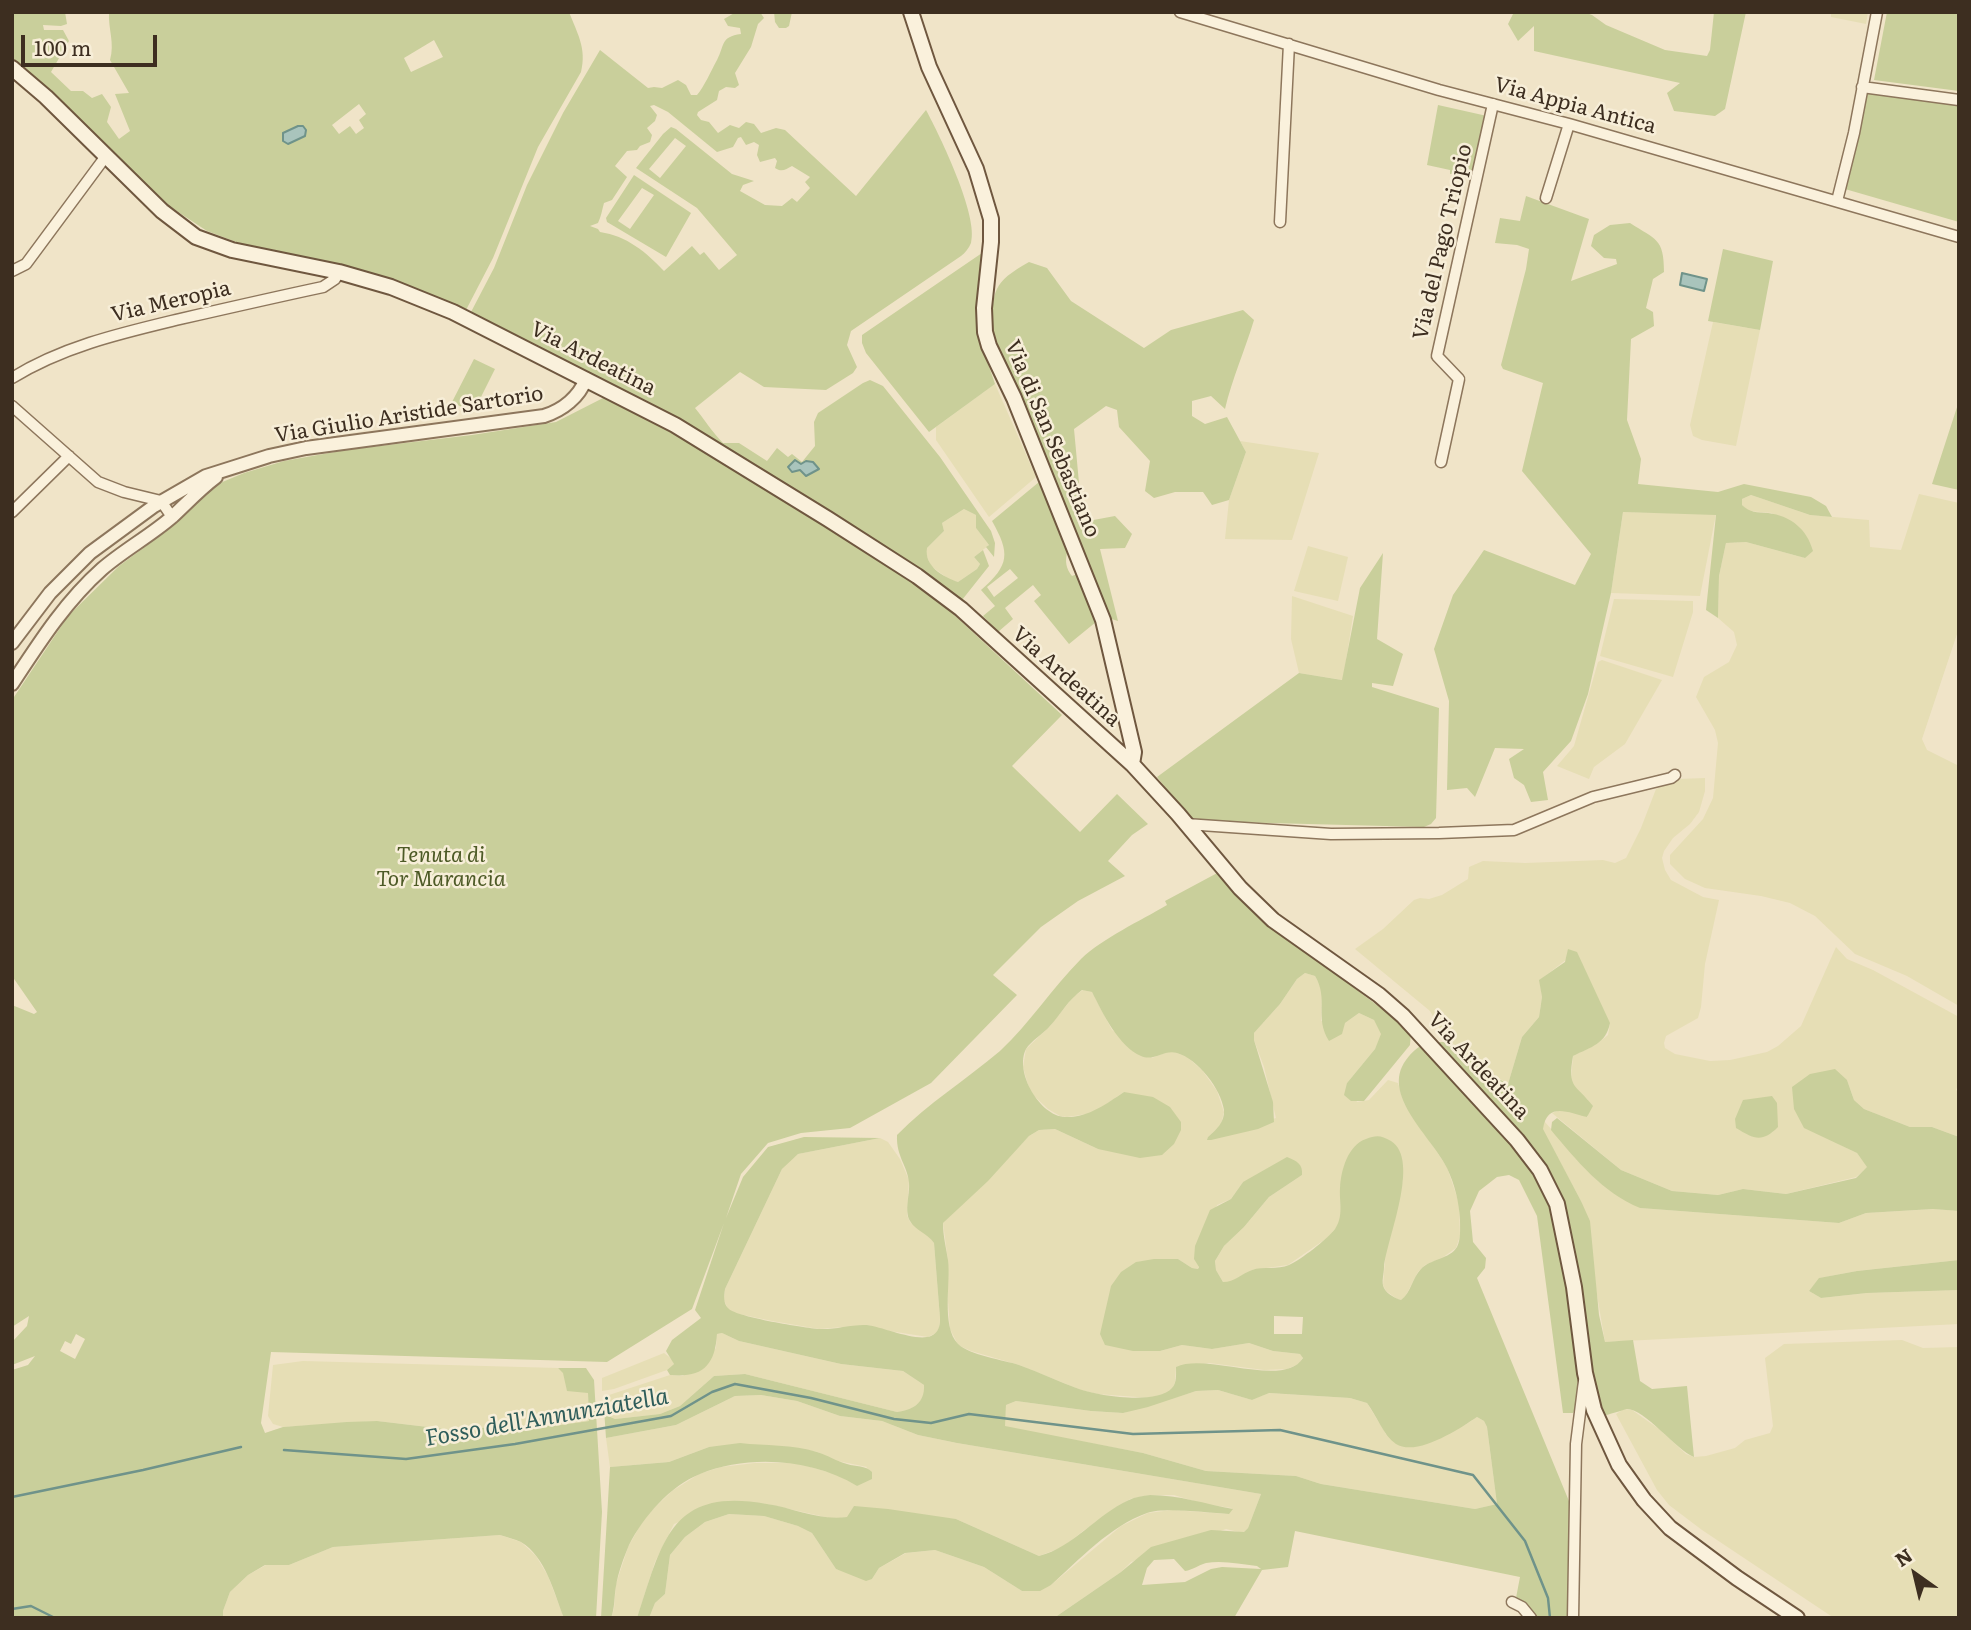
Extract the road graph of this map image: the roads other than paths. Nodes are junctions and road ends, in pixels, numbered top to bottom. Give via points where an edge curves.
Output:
1 (911, 12) edge
2 (1180, 12) edge
3 (1877, 12) edge
4 (1289, 44) junction
5 (12, 68) edge
6 (1862, 87) junction
7 (1959, 100) edge
8 (1493, 104) junction
9 (1569, 124) junction
10 (106, 156) junction
11 (1546, 198) dead end
12 (1837, 201) junction
13 (1280, 222) dead end
14 (1959, 237) edge
15 (12, 271) edge
16 (339, 272) junction
17 (12, 378) edge
18 (586, 379) junction
19 (12, 406) edge
20 (69, 456) junction
21 (1441, 462) dead end
22 (225, 470) junction
23 (161, 501) junction
24 (12, 512) edge
25 (172, 517) junction
26 (12, 643) edge
27 (16, 670) edge
28 (12, 684) edge
29 (1132, 764) junction
30 (1675, 775) dead end
31 (1186, 824) junction
32 (1585, 1373) junction
33 (1512, 1602) dead end
34 (1531, 1618) edge
35 (1573, 1618) edge
36 (1797, 1618) edge

1 - 29 main road, Via di San Sebastiano via 929,67 985,193 991,242 985,332 1103,620 1134,752
2 - 4 street, Via Appia Antica
3 - 6 street
4 - 8 street, Via Appia Antica
4 - 13 street
5 - 10 main road, Via Ardeatina
6 - 7 street
6 - 12 street
8 - 9 street, Via Appia Antica
8 - 21 street, Via del Pago Triopio via 1437,356 1459,379
9 - 11 street
9 - 12 street, Via Appia Antica
10 - 15 street via 26,264
10 - 16 main road, Via Ardeatina via 196,237 254,256
12 - 14 street, Via Appia Antica
16 - 17 street, Via Meropia via 323,287 98,340
16 - 18 main road, Via Ardeatina via 426,300
18 - 22 street, Via Giulio Aristide Sartorio via 573,399 544,415 306,448
18 - 29 main road, Via Ardeatina via 675,425 927,583
19 - 20 street
20 - 23 street via 106,486
20 - 24 street
22 - 23 street, Via Giulio Aristide Sartorio via 192,482
22 - 25 street, Via Giulio Aristide Sartorio
23 - 25 street
23 - 26 street, Via Giulio Aristide Sartorio via 74,568
25 - 27 street, Via Giulio Aristide Sartorio via 81,590
27 - 28 street, Via Giulio Aristide Sartorio
29 - 31 main road, Via Ardeatina
30 - 31 street via 1593,797 1514,830 1331,834
31 - 32 main road, Via Ardeatina via 1273,920 1403,1016 1534,1161 1562,1220
32 - 35 street via 1576,1444
32 - 36 main road, Via Ardeatina via 1606,1440 1644,1500 1710,1559
33 - 34 street

